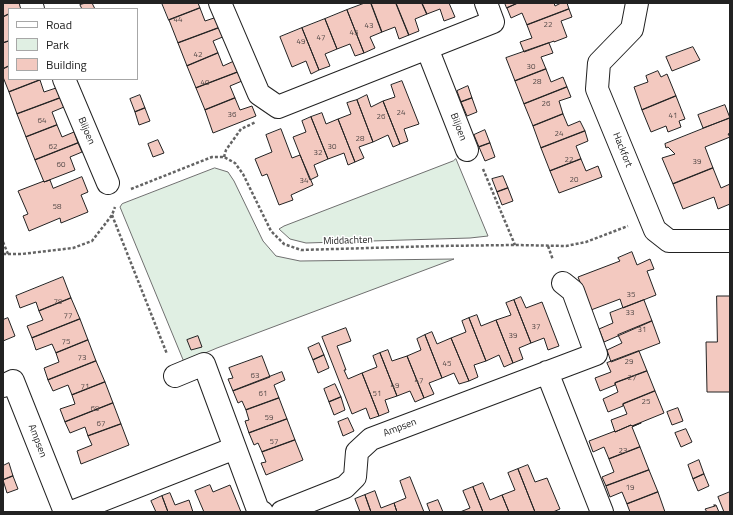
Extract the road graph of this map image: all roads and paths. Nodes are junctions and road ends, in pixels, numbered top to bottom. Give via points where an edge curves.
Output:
1 (220, 3) edge
2 (486, 3) edge
3 (637, 3) edge
4 (427, 48) junction
5 (64, 80) edge
6 (278, 107) junction
7 (467, 150) joint
8 (224, 156) junction
9 (117, 187) joint
10 (116, 204) dead end
11 (112, 215) junction
12 (650, 217) junction
13 (730, 241) edge
14 (3, 242) edge
15 (516, 245) junction
16 (3, 254) edge
17 (8, 254) junction
18 (563, 283) dead end
19 (547, 372) junction
20 (175, 376) joint
21 (3, 386) edge
22 (235, 448) junction
23 (65, 512) edge
24 (72, 512) edge
25 (262, 512) edge
26 (282, 512) edge
27 (602, 512) edge

1 - 6 street via 259,94
2 - 4 street via 493,22
3 - 12 street, Hackfort via 632,29 599,63 597,89
4 - 6 street
4 - 7 street, Biljoen
5 - 9 street, Biljoen
6 - 8 path via 263,119 241,129
7 - 15 path, Biljoen via 478,156
8 - 9 path via 212,157 154,179
8 - 15 path, Middachten via 235,163 244,174 271,231 284,244 301,250
10 - 11 path
11 - 17 path via 92,241 73,248
11 - 20 path
12 - 13 street, Hackfort via 655,230 669,241
12 - 15 path, Middachten via 586,242 566,246
14 - 17 path
16 - 17 path
18 - 19 street, Ampsen via 573,291 596,354
19 - 26 street, Ampsen via 371,439 357,452 355,477 345,487
19 - 27 street
20 - 22 street via 204,364
21 - 23 street, Ampsen via 13,381
22 - 24 street
22 - 25 street via 258,510

